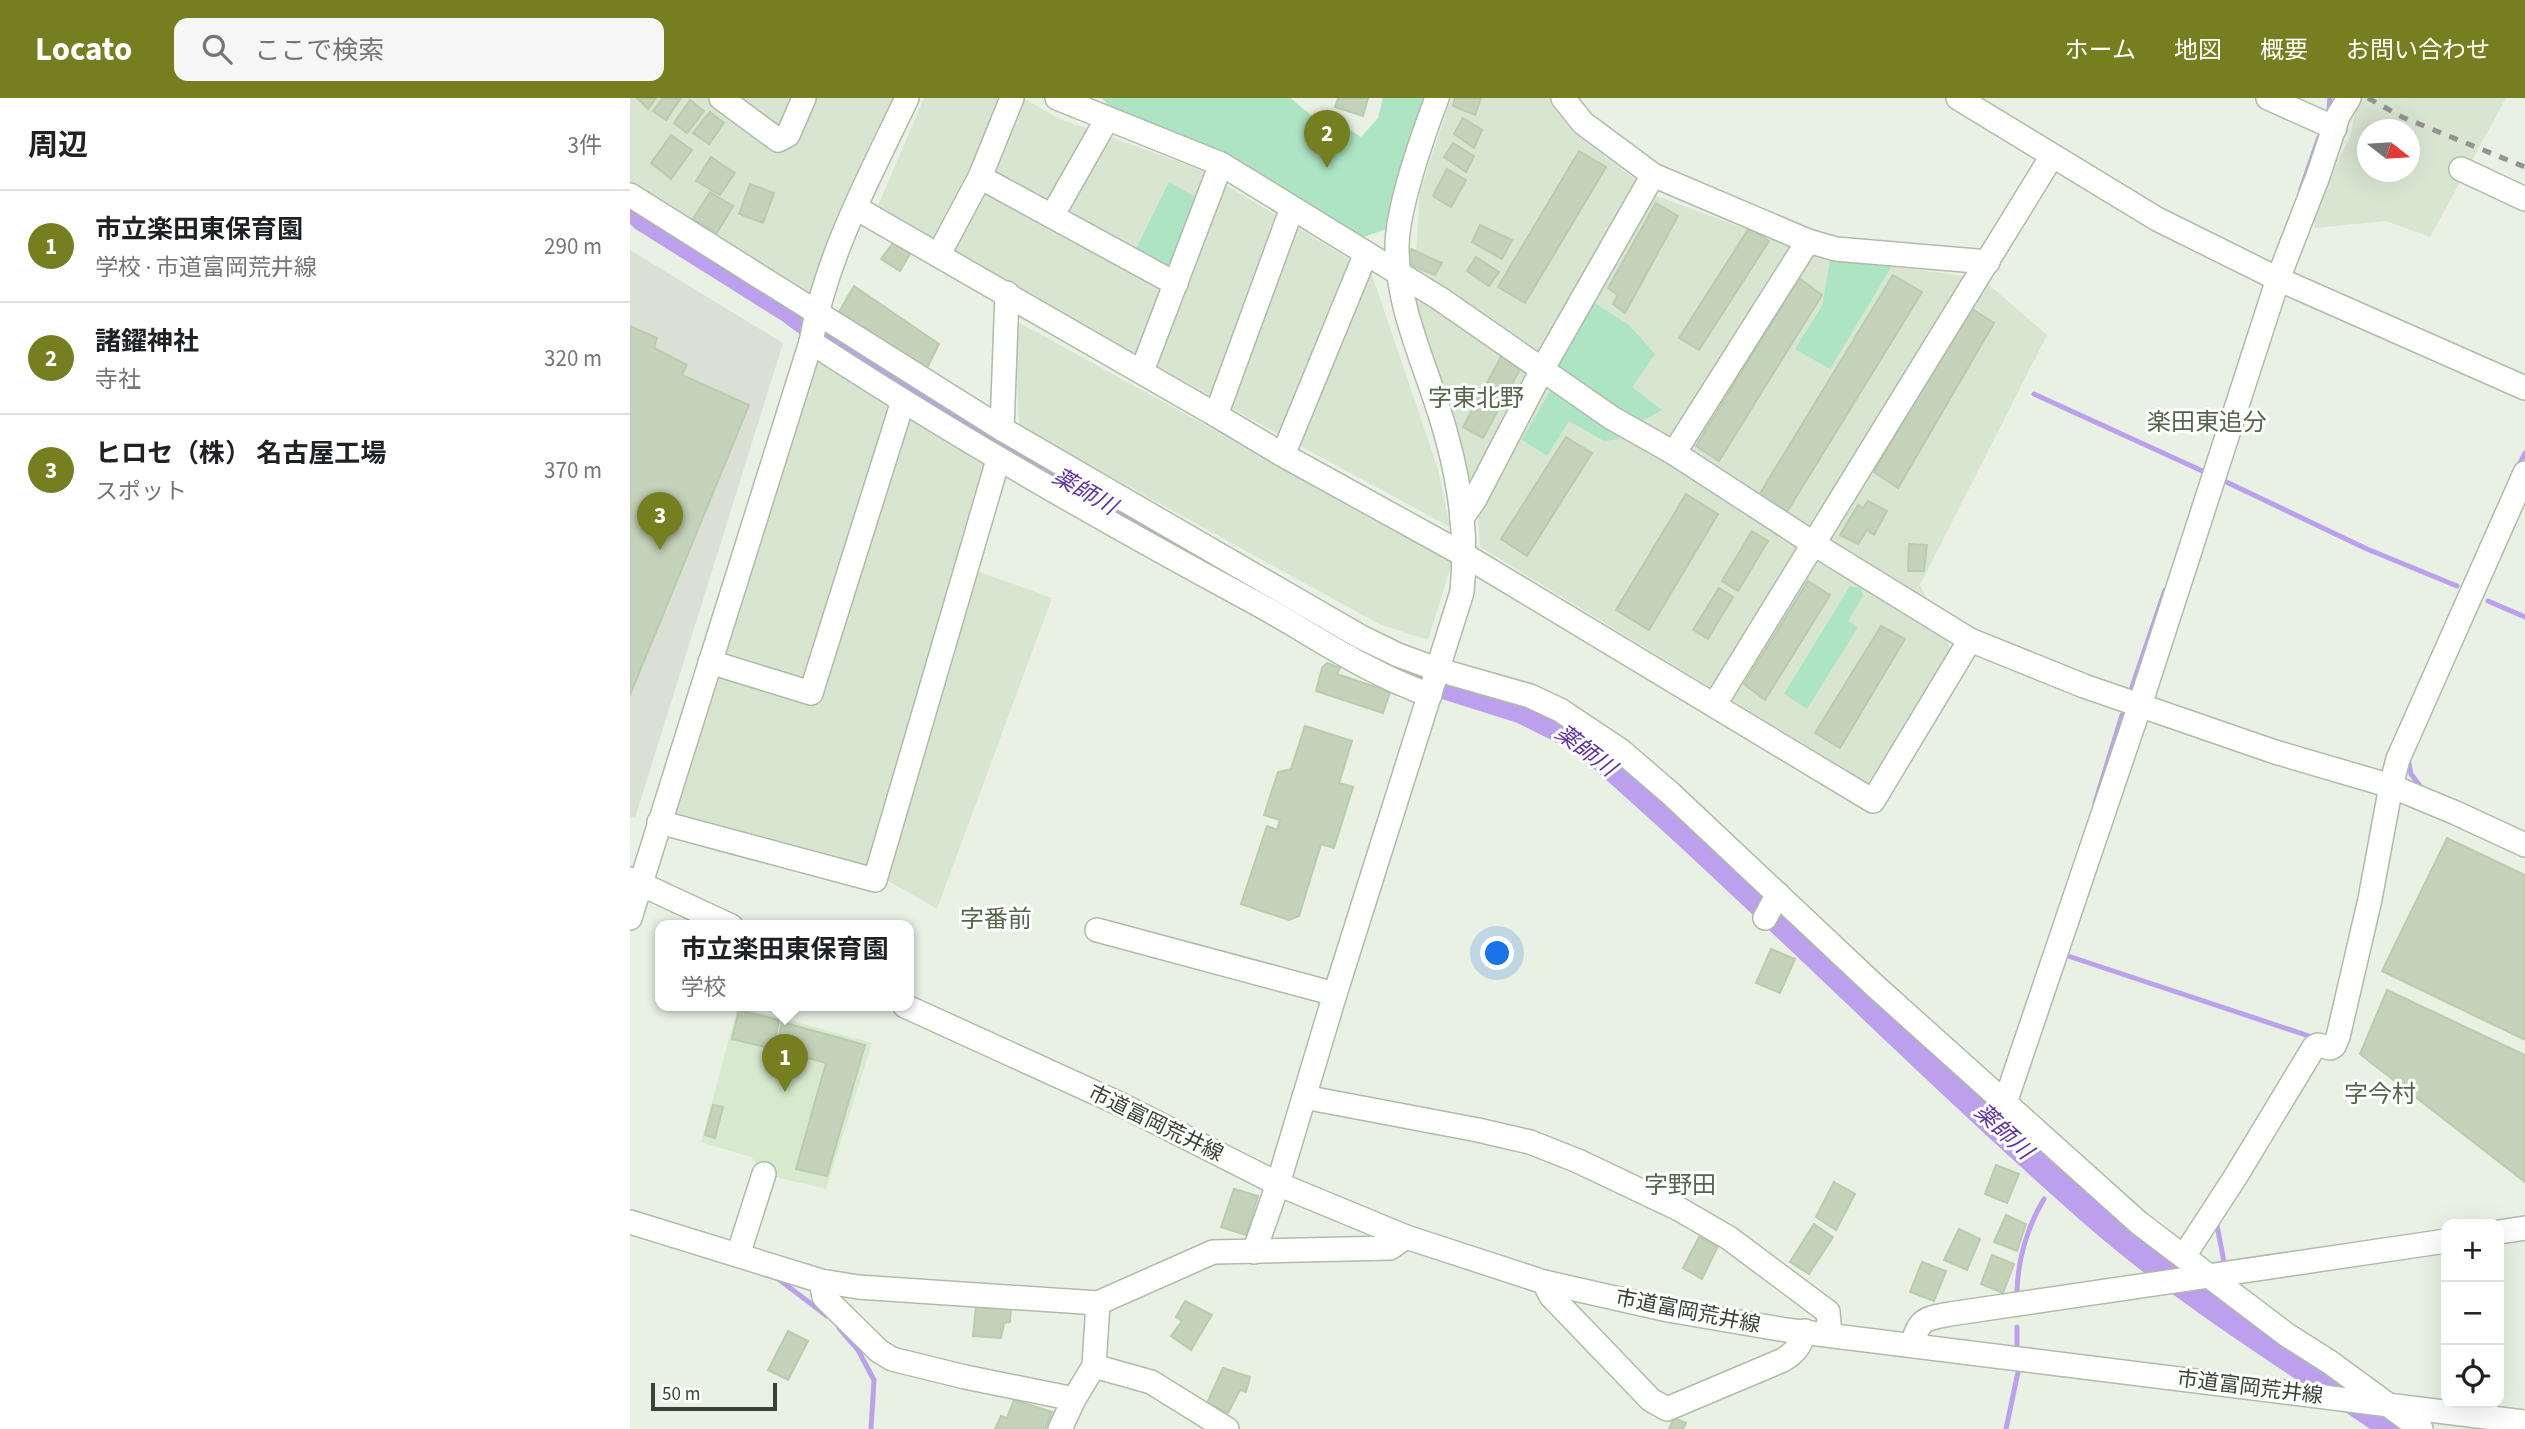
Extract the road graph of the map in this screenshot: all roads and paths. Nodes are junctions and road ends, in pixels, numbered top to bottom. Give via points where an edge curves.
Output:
1 (721, 98) edge
2 (804, 98) edge
3 (907, 98) edge
4 (1012, 98) edge
5 (1057, 98) edge
6 (1437, 98) edge
7 (1563, 98) edge
8 (1958, 98) edge
9 (2268, 98) edge
10 (2349, 98) edge
11 (1096, 110) edge
12 (2334, 128) junction
13 (2052, 156) junction
14 (1221, 164) junction
15 (2461, 169) dead end
16 (1653, 175) junction
17 (980, 177) junction
18 (630, 195) edge
19 (2525, 199) edge
20 (856, 208) junction
21 (1293, 208) junction
22 (1052, 216) junction
23 (1808, 240) junction
24 (1366, 253) junction
25 (939, 254) junction
26 (1988, 262) junction
27 (1399, 274) junction
28 (2278, 279) junction
29 (1176, 284) junction
30 (1007, 293) junction
31 (817, 310) junction
32 (811, 342) junction
33 (1543, 368) junction
34 (1142, 371) junction
35 (2525, 388) edge
36 (903, 401) junction
37 (1216, 415) junction
38 (1002, 429) junction
39 (1674, 453) junction
40 (1283, 455) junction
41 (997, 459) junction
42 (2525, 473) edge
43 (1462, 518) junction
44 (1814, 544) junction
45 (1466, 556) junction
46 (1237, 566) junction
47 (1229, 589) junction
48 (1970, 640) junction
49 (710, 662) junction
50 (1439, 670) junction
51 (1430, 695) junction
52 (1715, 704) junction
53 (2140, 705) junction
54 (2391, 786) junction
55 (659, 822) junction
56 (2525, 845) edge
57 (636, 881) edge
58 (1778, 894) junction
59 (630, 918) edge
60 (1765, 918) dead end
61 (717, 920) edge
62 (1097, 930) dead end
63 (1335, 994) junction
64 (914, 1010) edge
65 (1304, 1097) junction
66 (2005, 1103) junction
67 (764, 1174) dead end
68 (1278, 1184) junction
69 (630, 1222) edge
70 (2525, 1228) edge
71 (2504, 1232) edge
72 (1406, 1237) junction
73 (2441, 1242) edge
74 (1254, 1252) junction
75 (738, 1255) junction
76 (2184, 1256) junction
77 (2211, 1276) junction
78 (821, 1281) junction
79 (1544, 1282) junction
80 (1098, 1303) junction
81 (1805, 1331) junction
82 (1830, 1335) junction
83 (1913, 1345) junction
84 (1094, 1366) junction
85 (1074, 1399) junction
86 (2386, 1405) junction
87 (1663, 1419) edge
88 (2525, 1422) edge
89 (1060, 1429) edge
90 (1227, 1429) edge
91 (2421, 1429) edge

1 - 2 street via 779,140 788,135
3 - 20 street
4 - 17 street
5 - 11 street
6 - 27 street via 1401,214 1396,246
7 - 16 street via 1583,123
8 - 13 street
9 - 12 street
10 - 12 street
11 - 14 street
11 - 22 street
12 - 28 street
13 - 26 street
13 - 28 street via 2157,219
14 - 21 street
14 - 29 street
15 - 19 street
16 - 23 street
16 - 33 street
17 - 22 street
17 - 25 street
18 - 31 street
20 - 25 street
20 - 31 street
21 - 24 street
21 - 37 street
22 - 29 street
23 - 26 street via 1836,249
23 - 39 street
24 - 27 street
24 - 40 street
25 - 30 street
26 - 44 street
27 - 33 street
27 - 43 street via 1405,307 1448,439
28 - 35 street
28 - 53 street
29 - 34 street
30 - 34 street
30 - 38 street
31 - 32 street
31 - 38 street
32 - 36 street
32 - 49 street
33 - 39 street via 1612,418
33 - 43 street
34 - 37 street
36 - 41 street
36 - 49 street via 811,693
37 - 40 street
38 - 46 street
39 - 44 street
40 - 45 street
41 - 47 street
41 - 55 street via 875,880
42 - 54 street via 2410,731
43 - 45 street
44 - 48 street
44 - 52 street
45 - 50 street via 1462,592
45 - 52 street
46 - 47 street
46 - 50 street via 1370,642
47 - 51 street via 1379,674
48 - 52 street via 1873,801
48 - 53 street
49 - 55 street
50 - 51 street
50 - 58 street via 1531,696 1591,729 1670,793
51 - 63 street
53 - 54 street
53 - 66 street
54 - 56 street
54 - 76 street via 2371,899 2338,1037 2330,1048 2314,1047
55 - 57 street
57 - 59 street
57 - 61 street
58 - 60 street
58 - 66 street
62 - 63 street
63 - 65 street
64 - 68 street, 市道富岡荒井線 via 1120,1104
65 - 68 street
65 - 82 street via 1530,1142 1578,1161 1729,1238 1828,1312
66 - 76 street via 2139,1223
67 - 75 street
68 - 72 street, 市道富岡荒井線
68 - 74 street
69 - 75 street
70 - 71 street
72 - 74 street via 1390,1248
72 - 79 street, 市道富岡荒井線
73 - 77 street
74 - 80 street via 1213,1252
75 - 78 street
76 - 77 street
77 - 83 street via 1926,1319 1918,1325
77 - 86 street
78 - 80 street
78 - 85 street via 824,1297 892,1359
79 - 81 street, 市道富岡荒井線 via 1668,1310
79 - 87 street via 1571,1318 1651,1399
80 - 84 street
81 - 82 street, 市道富岡荒井線
81 - 87 street via 1795,1352 1783,1360
82 - 83 street, 市道富岡荒井線
83 - 86 street, 市道富岡荒井線
84 - 85 street
84 - 90 street via 1151,1382
85 - 89 street
86 - 88 street, 市道富岡荒井線
86 - 91 street

